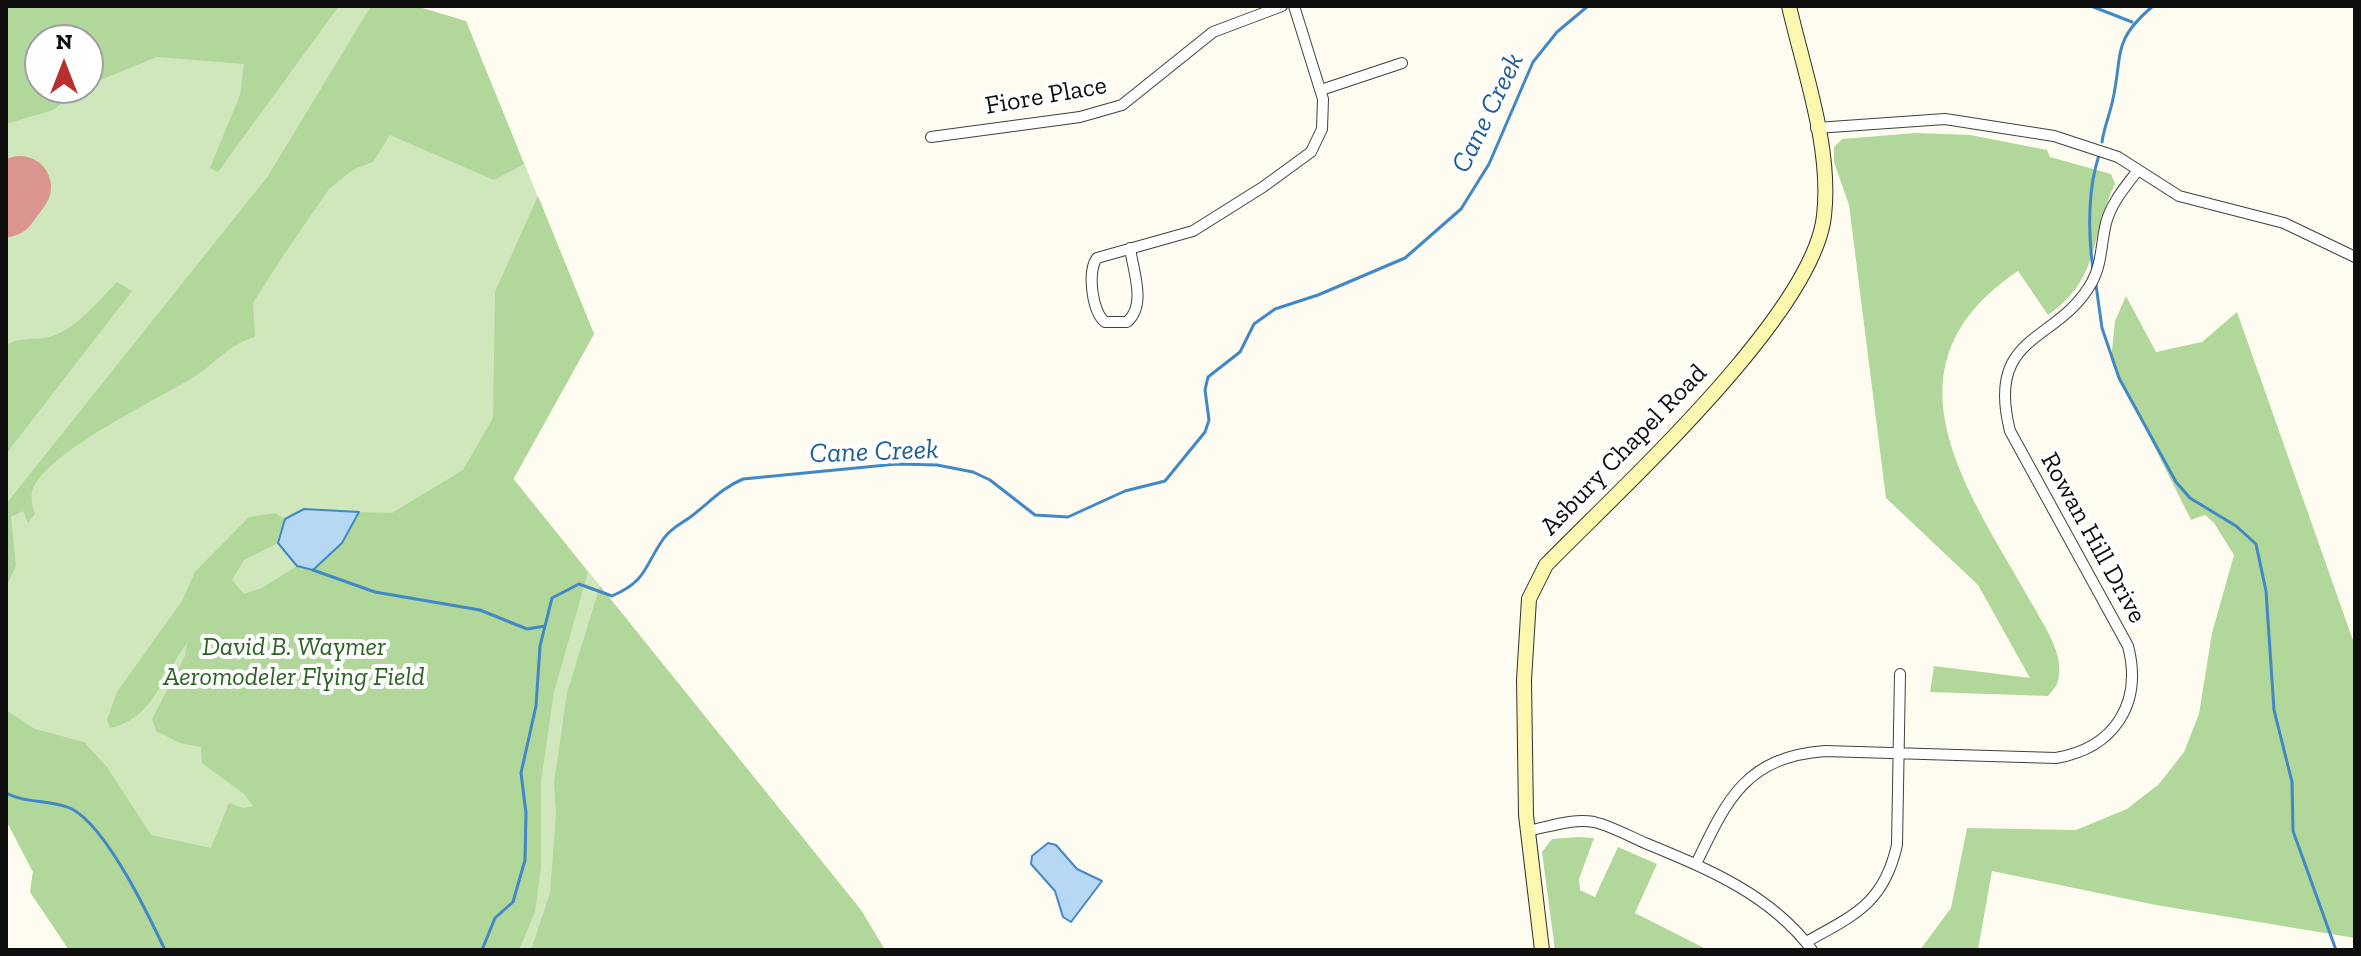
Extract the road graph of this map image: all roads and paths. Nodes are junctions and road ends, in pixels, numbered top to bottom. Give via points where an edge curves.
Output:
1 (1282, 6) edge
2 (1294, 6) edge
3 (1789, 6) edge
4 (1402, 63) dead end
5 (1321, 90) junction
6 (1816, 128) junction
7 (931, 137) dead end
8 (2138, 170) junction
9 (1130, 248) junction
10 (2355, 257) edge
11 (1900, 674) dead end
12 (1899, 754) junction
13 (1527, 831) junction
14 (1696, 864) junction
15 (1809, 946) edge
16 (1542, 950) edge

1 - 7 street, Fiore Place via 1213,32 1132,100 1103,112
2 - 5 street
3 - 6 main road, Asbury Chapel Road
4 - 5 street
5 - 9 street via 1322,129 1311,152 1193,231
6 - 8 street via 1920,118 1974,121 2101,149
6 - 13 main road, Asbury Chapel Road via 1824,216 1817,246 1799,278 1739,366 1546,565 1533,585 1526,614 1524,680
8 - 10 street via 2179,196 2279,222
8 - 12 street, Rowan Hill Drive via 2111,208 2090,287 2019,353 2004,397 2010,431 2128,646 2131,683 2126,707 2106,739 2078,754
9 - 9 street via 1104,254 1091,267 1097,312 1105,322 1127,322 1136,311
11 - 12 street
12 - 14 street, Rowan Hill Drive via 1793,753 1766,766 1721,810
12 - 15 street via 1897,845 1891,871 1879,894
13 - 14 street via 1595,822
13 - 16 main road, Asbury Chapel Road
14 - 15 street via 1756,895 1794,926

